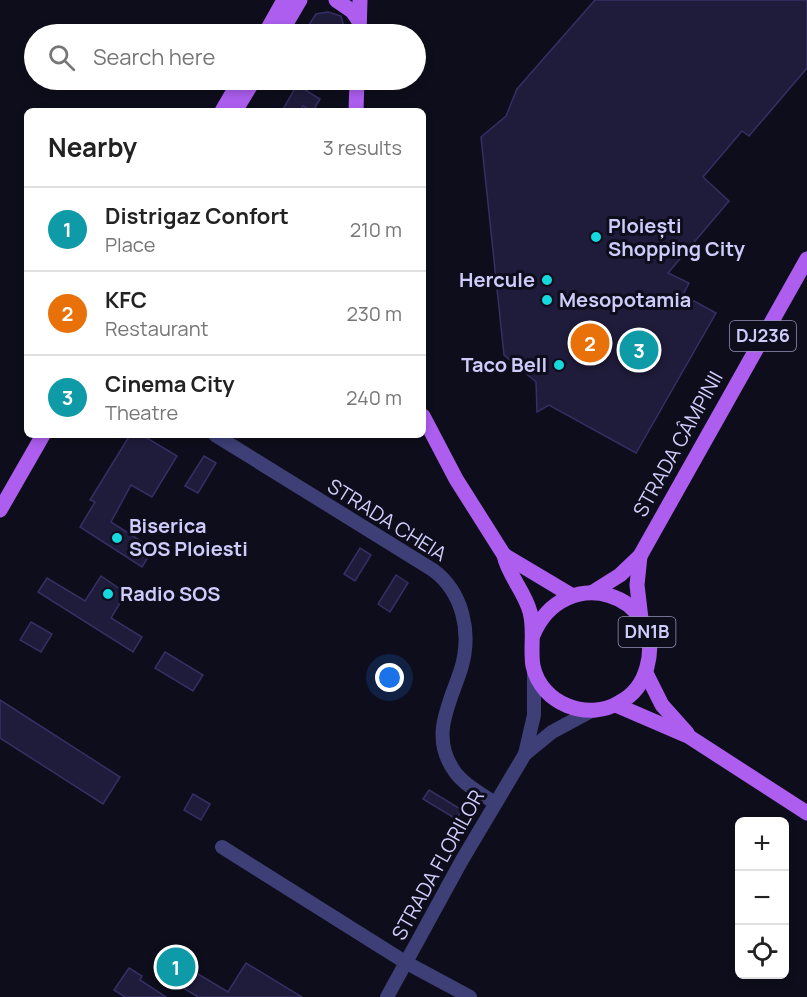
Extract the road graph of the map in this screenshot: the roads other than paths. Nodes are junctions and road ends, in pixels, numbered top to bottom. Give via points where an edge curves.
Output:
1 (336, 0) edge
2 (361, 0) edge
3 (298, 1) edge
4 (275, 24) edge
5 (285, 24) edge
6 (357, 24) edge
7 (359, 24) edge
8 (234, 90) edge
9 (248, 90) edge
10 (357, 90) edge
11 (224, 108) edge
12 (238, 108) edge
13 (356, 108) edge
14 (807, 260) edge
15 (426, 422) edge
16 (41, 438) edge
17 (220, 438) edge
18 (0, 510) edge
19 (504, 555) junction
20 (640, 556) junction
21 (592, 592) junction
22 (571, 595) junction
23 (641, 620) junction
24 (533, 636) junction
25 (534, 668) junction
26 (646, 673) junction
27 (616, 705) junction
28 (591, 711) junction
29 (688, 736) junction
30 (525, 753) junction
31 (495, 803) junction
32 (807, 813) edge
33 (222, 847) dead end
34 (405, 962) junction
35 (387, 997) edge
36 (470, 997) edge

1 - 6 main road via 352,10
2 - 7 main road
3 - 4 main road
3 - 5 main road
8 - 11 main road
9 - 12 main road
10 - 13 main road
14 - 20 main road, STRADA CÂMPINII / DJ236
15 - 19 main road, DN1B via 456,479
16 - 18 main road
17 - 31 street, STRADA CHEIA via 451,585 461,608 465,649 444,714 444,749 456,774
19 - 22 main road, DN1B
19 - 24 main road, DN1B via 528,603
20 - 21 main road, DJ236
20 - 23 main road, DJ236 via 637,585
21 - 22 main road, DN1B
21 - 23 main road, DN1B via 625,603
22 - 24 main road, DN1B via 547,611
23 - 26 main road, DN1B via 650,646
24 - 25 main road, DN1B
25 - 28 main road, DN1B via 555,699 578,710
25 - 30 street via 534,715
26 - 27 main road, DN1B via 634,692
26 - 29 main road, DN1B via 662,705
27 - 28 main road, DN1B
27 - 29 main road, DN1B
28 - 30 street via 552,732
29 - 32 main road, DN1B
30 - 31 street, STRADA FLORILOR
31 - 34 street, STRADA FLORILOR
33 - 34 street
34 - 35 street, STRADA FLORILOR
34 - 36 street

